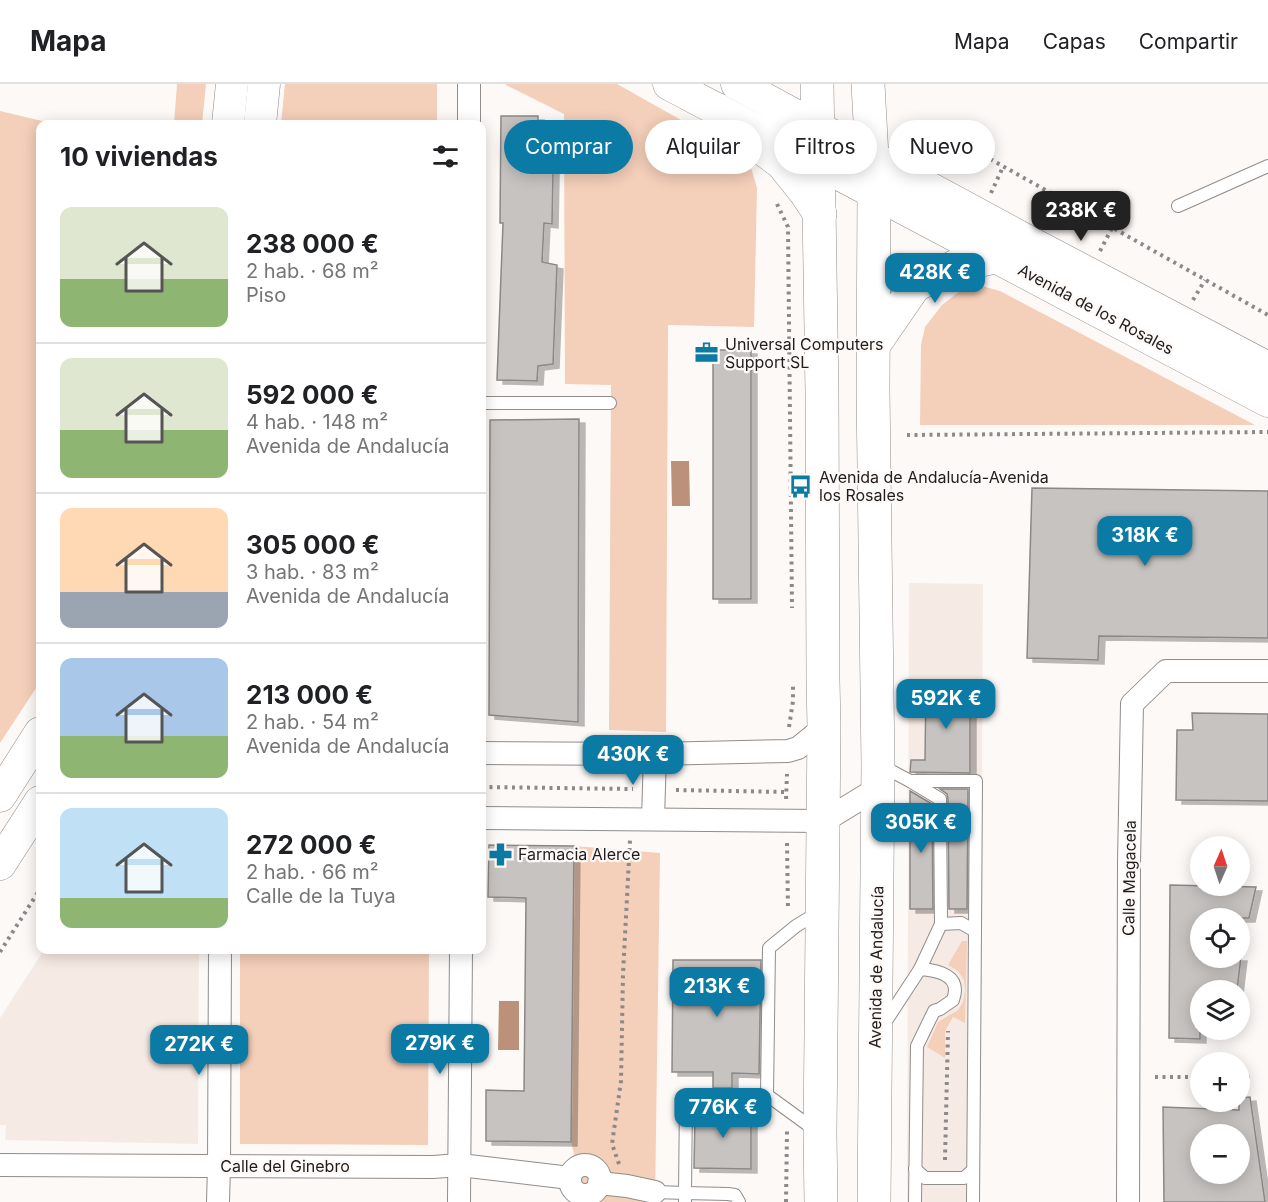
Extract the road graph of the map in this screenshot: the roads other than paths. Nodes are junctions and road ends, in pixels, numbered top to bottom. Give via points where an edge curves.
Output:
1 (232, 84) edge
2 (264, 84) edge
3 (469, 84) edge
4 (669, 84) edge
5 (737, 84) edge
6 (817, 84) edge
7 (868, 84) edge
8 (718, 110) junction
9 (228, 120) edge
10 (260, 120) edge
11 (469, 120) edge
12 (805, 120) edge
13 (818, 120) edge
14 (870, 120) edge
15 (774, 140) edge
16 (877, 160) edge
17 (1268, 166) edge
18 (819, 174) edge
19 (838, 174) edge
20 (873, 174) edge
21 (874, 193) junction
22 (1178, 206) dead end
23 (820, 214) junction
24 (997, 257) junction
25 (873, 347) junction
26 (1268, 368) edge
27 (1268, 400) edge
28 (486, 403) edge
29 (610, 403) dead end
30 (1268, 671) edge
31 (824, 727) junction
32 (36, 739) edge
33 (486, 753) edge
34 (655, 754) junction
35 (36, 767) edge
36 (878, 776) junction
37 (910, 781) junction
38 (4, 783) edge
39 (36, 812) edge
40 (36, 814) edge
41 (486, 818) edge
42 (653, 819) junction
43 (824, 821) junction
44 (0, 864) edge
45 (822, 910) junction
46 (941, 924) junction
47 (975, 931) junction
48 (220, 954) edge
49 (461, 954) edge
50 (920, 969) junction
51 (876, 1038) junction
52 (767, 1095) junction
53 (820, 1134) junction
54 (0, 1165) edge
55 (460, 1165) junction
56 (219, 1166) junction
57 (915, 1168) junction
58 (973, 1170) junction
59 (655, 1192) joint
60 (685, 1197) edge
61 (218, 1202) edge
62 (459, 1202) edge
63 (739, 1202) edge
64 (821, 1202) edge
65 (874, 1202) edge
66 (915, 1202) edge
67 (973, 1202) edge
68 (1128, 1202) edge

1 - 9 main road
2 - 10 main road
3 - 11 street
4 - 8 main road, Avenida de los Rosales
5 - 12 main road, Avenida de los Rosales
6 - 13 main road
7 - 14 main road, Avenida de Andalucía
8 - 15 main road, Avenida de los Rosales
8 - 23 main road via 732,129 782,163
16 - 26 main road, Avenida de los Rosales
17 - 22 lane
18 - 23 main road
19 - 21 main road, Avenida de los Rosales
20 - 21 main road, Avenida de Andalucía
21 - 24 main road, Avenida de los Rosales
21 - 25 main road, Avenida de Andalucía
23 - 31 main road
24 - 25 main road via 955,266 915,286
24 - 27 main road, Avenida de los Rosales
25 - 36 main road, Avenida de Andalucía
28 - 29 lane
30 - 68 street, Calle Magacela via 1167,670 1132,704
31 - 34 street via 798,748 788,751
31 - 43 main road
32 - 38 main road
33 - 34 street
34 - 42 street
35 - 38 street
36 - 37 lane
36 - 43 street
36 - 51 main road, Avenida de Andalucía
37 - 46 lane via 940,799
37 - 47 lane via 976,782
38 - 39 street
40 - 44 main road
41 - 42 street
42 - 43 street
43 - 45 main road
45 - 52 lane via 769,948
45 - 53 main road
46 - 47 lane via 961,923
46 - 50 lane
47 - 58 lane
48 - 56 street
49 - 55 street
50 - 51 lane
50 - 57 lane via 941,972 952,980 955,990 953,1000 934,1011 917,1046
51 - 65 main road, Avenida de Andalucía
52 - 53 lane
52 - 60 lane via 686,1097
53 - 64 main road
54 - 56 street, Calle del Ginebro
55 - 56 street, Calle del Ginebro
55 - 59 street, Calle del Ginebro via 570,1178 574,1169 588,1166 596,1170 599,1184
55 - 62 street
56 - 61 street
57 - 58 lane via 925,1178 964,1178
57 - 66 lane
58 - 67 lane
59 - 60 lane
60 - 63 lane via 728,1194 735,1195

